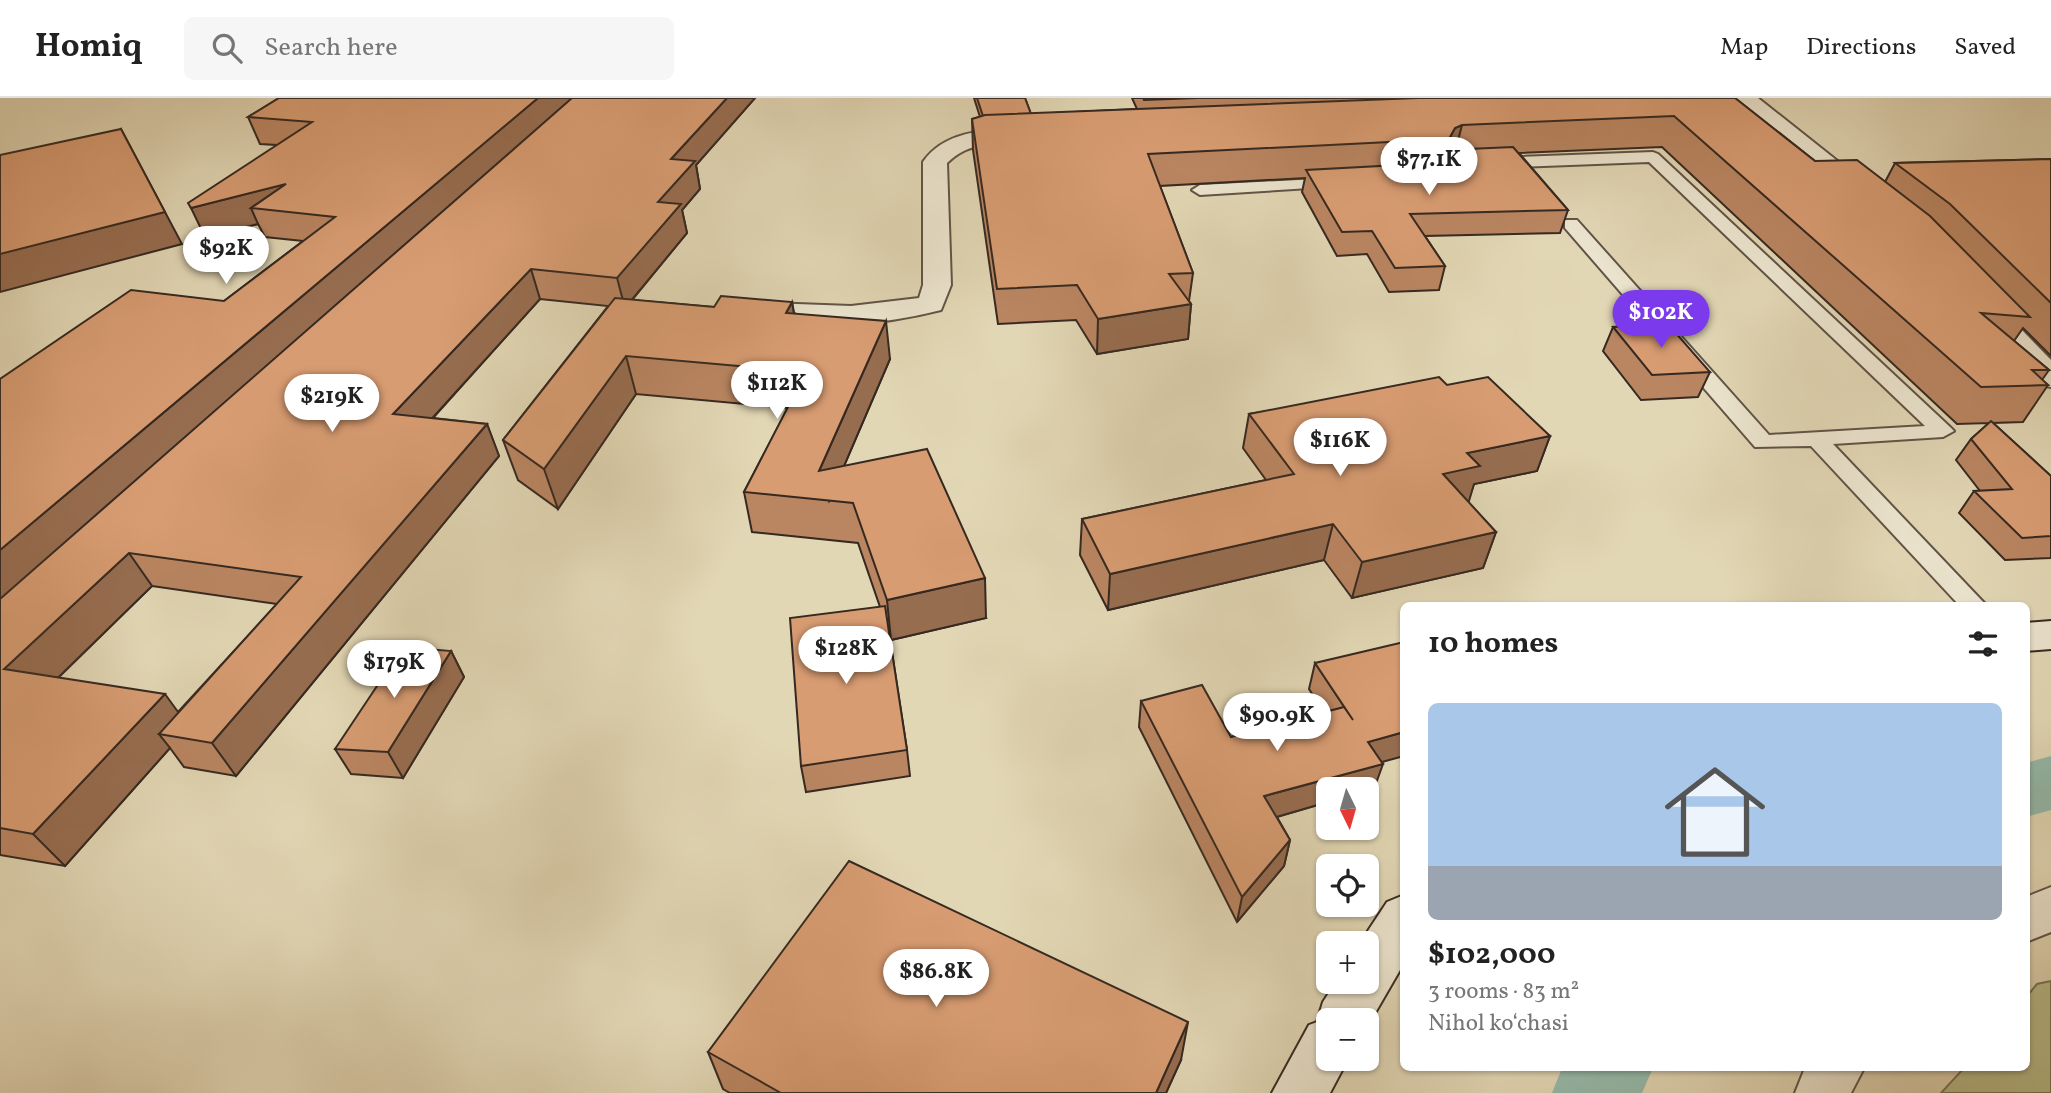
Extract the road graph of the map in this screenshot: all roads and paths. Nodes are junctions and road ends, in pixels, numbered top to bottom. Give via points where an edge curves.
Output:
1 (1748, 102) edge
2 (1669, 108) edge
3 (1041, 134) edge
4 (1481, 163) edge
5 (1353, 182) edge
6 (1200, 190) dead end
7 (1881, 196) edge
8 (1571, 224) dead end
9 (1959, 281) edge
10 (747, 310) edge
11 (2051, 378) edge
12 (1816, 439) junction
13 (1971, 602) edge
14 (2051, 635) edge
15 (2030, 637) edge
16 (2051, 909) edge
17 (2030, 918) edge
18 (1400, 924) edge
19 (1379, 958) edge
20 (1316, 1064) edge
21 (1835, 1071) edge
22 (1300, 1093) edge
23 (1823, 1093) edge

1 - 2 street
1 - 7 street via 1853,184
3 - 10 street via 984,137 951,146 935,162 937,285 931,304 889,314 812,316
4 - 12 lane via 1653,157 1943,431
5 - 6 lane
8 - 12 lane via 1763,442
9 - 11 street
12 - 13 lane
14 - 15 street
16 - 17 street
18 - 19 street
20 - 22 street
21 - 23 street

